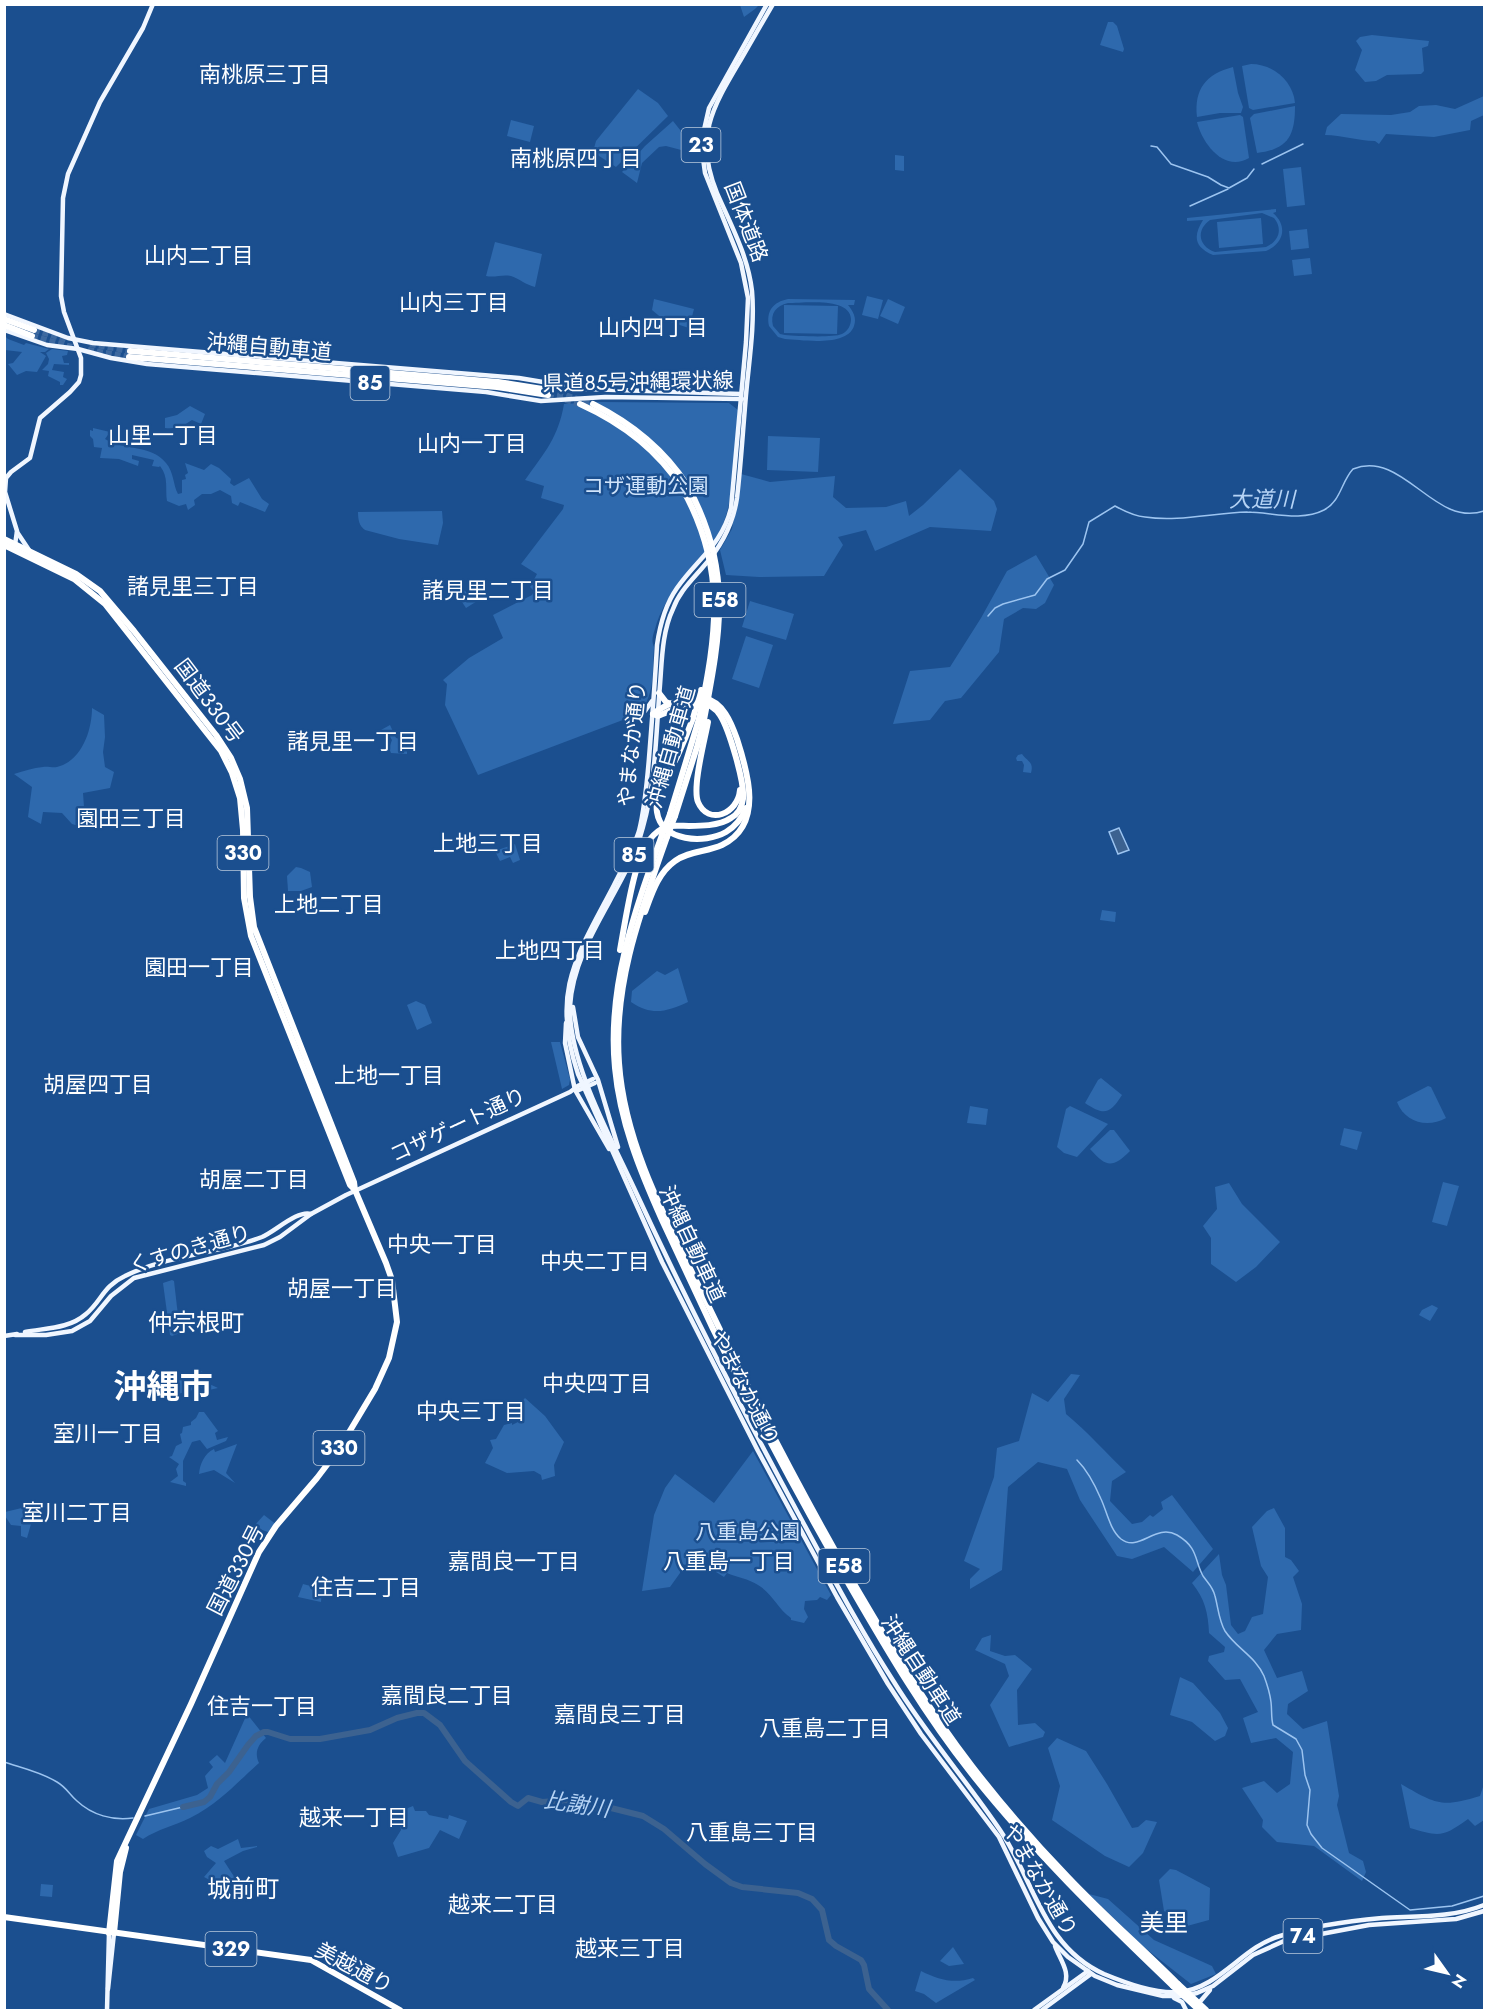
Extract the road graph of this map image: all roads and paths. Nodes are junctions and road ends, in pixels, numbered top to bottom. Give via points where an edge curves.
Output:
1 (153, 4) edge
2 (768, 4) edge
3 (773, 4) edge
4 (4, 314) edge
5 (4, 319) edge
6 (4, 325) edge
7 (4, 330) edge
8 (75, 340) junction
9 (78, 349) junction
10 (93, 352) junction
11 (129, 354) tunnel mouth
12 (81, 361) junction
13 (548, 392) tunnel mouth
14 (742, 397) junction
15 (580, 404) tunnel mouth
16 (593, 404) tunnel mouth
17 (685, 486) junction
18 (15, 526) junction
19 (4, 538) edge
20 (4, 545) edge
21 (14, 547) junction
22 (32, 552) junction
23 (715, 612) junction
24 (657, 694) junction
25 (674, 704) junction
26 (656, 713) junction
27 (701, 720) junction
28 (628, 723) dead end
29 (741, 778) junction
30 (749, 792) junction
31 (665, 832) junction
32 (574, 983) junction
33 (622, 987) junction
34 (615, 1001) junction
35 (567, 1021) junction
36 (616, 1064) junction
37 (596, 1081) junction
38 (577, 1089) junction
39 (620, 1162) junction
40 (355, 1190) junction
41 (311, 1214) junction
42 (15, 1335) junction
43 (4, 1336) edge
44 (923, 1733) junction
45 (1485, 1905) edge
46 (1485, 1911) edge
47 (4, 1917) edge
48 (112, 1933) junction
49 (1053, 1942) junction
50 (1090, 1971) junction
51 (1175, 1985) junction
52 (1214, 1986) junction
53 (1061, 1990) junction
54 (1190, 1993) junction
55 (1172, 1997) junction
56 (106, 2010) edge
57 (400, 2010) edge
58 (1034, 2010) edge
59 (1041, 2010) edge
60 (1193, 2010) edge
61 (1206, 2010) edge

1 - 8 main road via 144,28 96,111 66,182 61,296
2 - 14 main road, 国体道路 / 23 via 709,108 701,143 705,172 739,256 746,286
3 - 14 main road, 国体道路 / 23 via 718,99 706,139 709,172 750,281 752,318
4 - 8 main road, 県道85号沖縄環状線 / 85
5 - 6 highway via 33,333
7 - 9 main road, 県道85号沖縄環状線 / 85 via 42,344
8 - 9 main road
8 - 14 main road, 県道85号沖縄環状線 / 85 via 519,378 585,389
9 - 10 main road, 県道85号沖縄環状線 / 85
9 - 12 main road
10 - 12 main road
10 - 14 main road, 県道85号沖縄環状線 / 85 via 160,366 486,392 541,401
11 - 13 highway, 沖縄自動車道
12 - 18 main road via 79,382 40,418 30,458 6,478 5,492
14 - 24 main road, やまなか通り / 85 via 732,519 713,555 671,611
15 - 17 highway, 沖縄自動車道 / E58 via 639,439
16 - 17 highway, 沖縄自動車道 / E58 via 649,440 671,462
17 - 23 highway, 沖縄自動車道 / E58, bridge via 709,553
17 - 27 highway, 沖縄自動車道 / E58, bridge via 709,532 717,565 720,612 716,659
18 - 19 main road via 13,535
18 - 21 main road
18 - 22 main road
19 - 21 highway, 国道330号 / 330
20 - 21 highway, 国道330号 / 330
21 - 22 highway, 国道330号 / 330
21 - 40 highway, 国道330号 / 330 via 71,578 105,604 228,763 240,798 244,898 251,936
22 - 40 highway, 国道330号 / 330 via 100,591 231,758 247,808 254,927 328,1110
23 - 27 highway, 沖縄自動車道 / E58, bridge
23 - 27 highway, bridge
24 - 25 highway
24 - 26 main road, やまなか通り / 85
24 - 28 main road via 648,709
25 - 26 highway
25 - 30 highway via 693,697 703,698 713,701 726,714 743,758
26 - 29 highway via 693,703 715,710 725,724
26 - 32 main road, やまなか通り / 85 via 651,787 642,831 631,861 581,958
26 - 35 main road, やまなか通り / 85 via 639,830 577,958 567,994
27 - 29 highway via 696,793 701,807 716,815 728,812 737,803
27 - 30 highway via 684,741 659,793 660,821 682,837 715,836 741,819
27 - 31 highway, 沖縄自動車道, bridge via 697,747
29 - 31 highway via 744,796 733,817
30 - 33 highway via 746,819 734,837 724,844 685,855 666,868 658,880
31 - 33 highway, 沖縄自動車道 via 636,925
31 - 34 highway, 沖縄自動車道 via 631,924
31 - 34 highway via 646,844 634,882
32 - 37 main road via 578,1037
32 - 39 main road, やまなか通り / 85 via 570,1013 575,1051
33 - 36 highway, 沖縄自動車道
34 - 36 highway, 沖縄自動車道
35 - 38 main road via 565,1043
35 - 39 main road, やまなか通り / 85 via 578,1074
36 - 51 highway, 沖縄自動車道 / E58 via 640,1158 718,1326 811,1507 910,1677 960,1750 1032,1839
37 - 38 main road, コザゲート通り, bridge
37 - 39 main road
38 - 39 main road
38 - 40 main road, コザゲート通り
39 - 44 main road, やまなか通り / 85 via 763,1449 862,1632
40 - 41 main road, くすのき通り
40 - 48 highway, 国道330号 / 330 via 392,1280 397,1322 389,1358 339,1449 259,1552 117,1861
41 - 42 main road, くすのき通り via 299,1215 272,1233 249,1242 126,1275 106,1289 78,1320
41 - 42 main road, くすのき通り via 280,1238 258,1248 134,1278 79,1328 56,1334
42 - 43 main road, くすのき通り
44 - 49 main road, やまなか通り / 85 via 999,1837
44 - 50 main road, やまなか通り / 85 via 1002,1833 1055,1935
45 - 54 main road, 74 via 1456,1913 1372,1919 1282,1935 1250,1951
46 - 52 main road, 74 via 1456,1919 1369,1924 1284,1941 1253,1955
47 - 48 highway, 329
48 - 56 main road
48 - 57 highway, 美越通り / 329 via 314,1961
49 - 50 main road, やまなか通り / 85 via 1068,1958
49 - 53 main road via 1067,1973
50 - 53 main road
50 - 54 main road, やまなか通り / 85 via 1156,1990
50 - 55 main road, やまなか通り / 85 via 1136,1991
50 - 59 main road
51 - 60 highway, 沖縄自動車道 / E58, bridge
51 - 61 highway, 沖縄自動車道 / E58, bridge
52 - 54 main road, 74
52 - 60 main road
53 - 58 main road
54 - 55 main road, やまなか通り / 85
54 - 60 main road
55 - 60 main road

